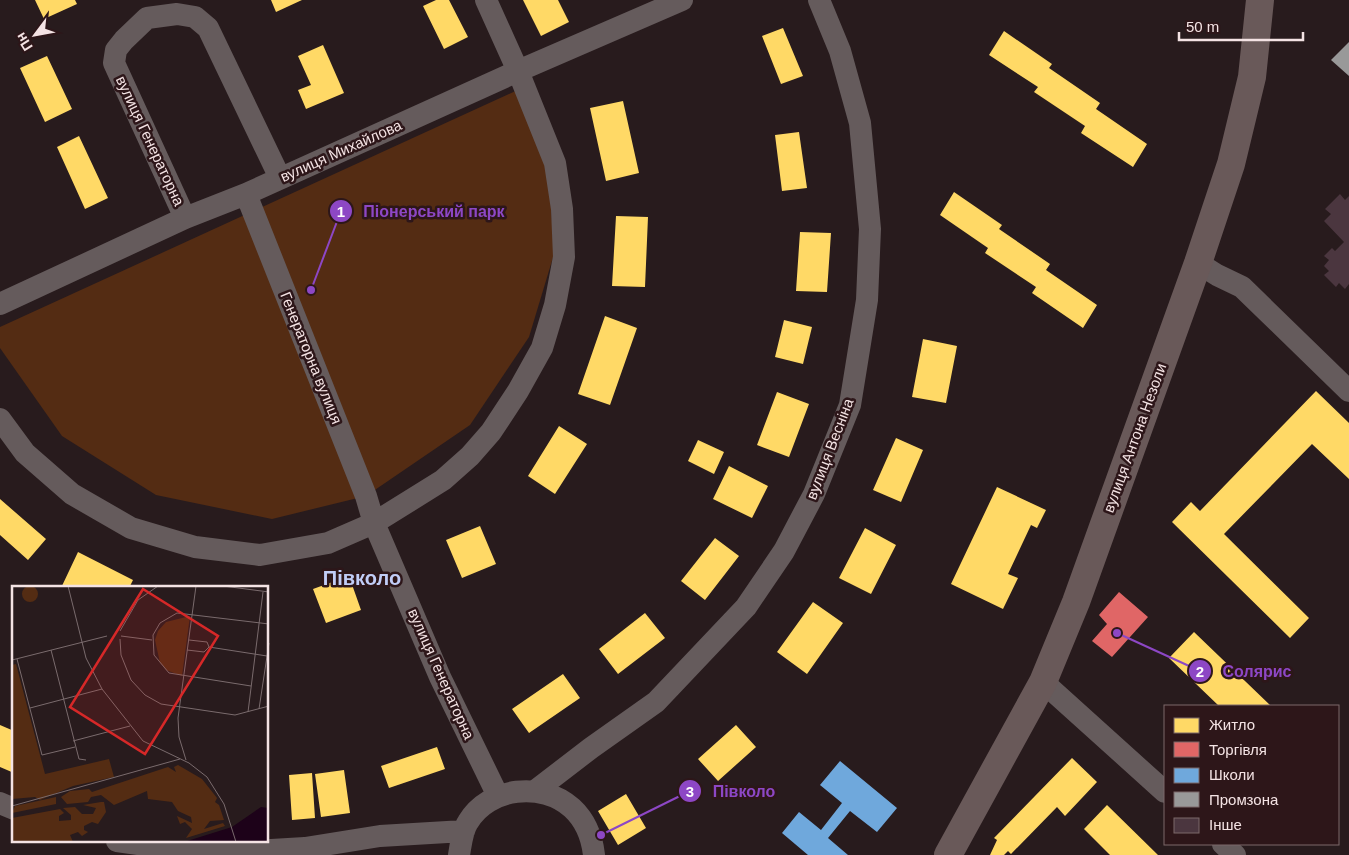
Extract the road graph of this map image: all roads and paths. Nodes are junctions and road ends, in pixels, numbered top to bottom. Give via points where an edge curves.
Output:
1 (486, 0) edge
2 (682, 0) edge
3 (819, 0) edge
4 (1260, 0) edge
5 (143, 9) edge
6 (518, 71) junction
7 (280, 178) junction
8 (246, 194) junction
9 (185, 218) junction
10 (1198, 263) junction
11 (0, 304) edge
12 (1349, 391) edge
13 (0, 419) edge
14 (374, 523) junction
15 (1043, 682) junction
16 (535, 791) junction
17 (1164, 791) edge
18 (498, 796) junction
19 (0, 803) edge
20 (12, 808) edge
21 (464, 831) junction
22 (125, 842) edge
23 (1224, 845) edge
24 (459, 855) edge
25 (594, 855) edge
26 (948, 855) edge
27 (1235, 855) edge

1 - 6 street
2 - 6 street, вулиця Михайлова
3 - 16 street, вулиця Весніна via 840,51 860,123 870,229 867,300 850,405 814,494 784,551 746,607 656,702
4 - 10 main road, вулиця Антона Незоли via 1252,78 1231,164
5 - 7 street, вулиця Генераторна via 195,17 208,28
5 - 9 street, вулиця Генераторна via 116,50 114,63
6 - 7 street, вулиця Михайлова
6 - 14 street via 555,163 562,209 564,257 542,348 508,408 470,456 442,480
7 - 8 street, вулиця Михайлова
8 - 9 street, вулиця Михайлова
8 - 14 street, Генераторна вулиця
9 - 11 street, вулиця Михайлова
10 - 12 street via 1242,287
10 - 15 main road, вулиця Антона Незоли via 1076,602
13 - 14 street via 25,453 72,494 131,528 195,548 260,555 328,543
14 - 18 street, вулиця Генераторна via 440,677
15 - 17 street
15 - 26 main road, вулиця Антона Незоли
16 - 18 street via 516,791
16 - 25 street via 555,797 572,808 585,823
18 - 21 street via 482,807
19 - 20 street
21 - 22 street via 380,836 305,848 206,854
21 - 24 street
23 - 27 street

